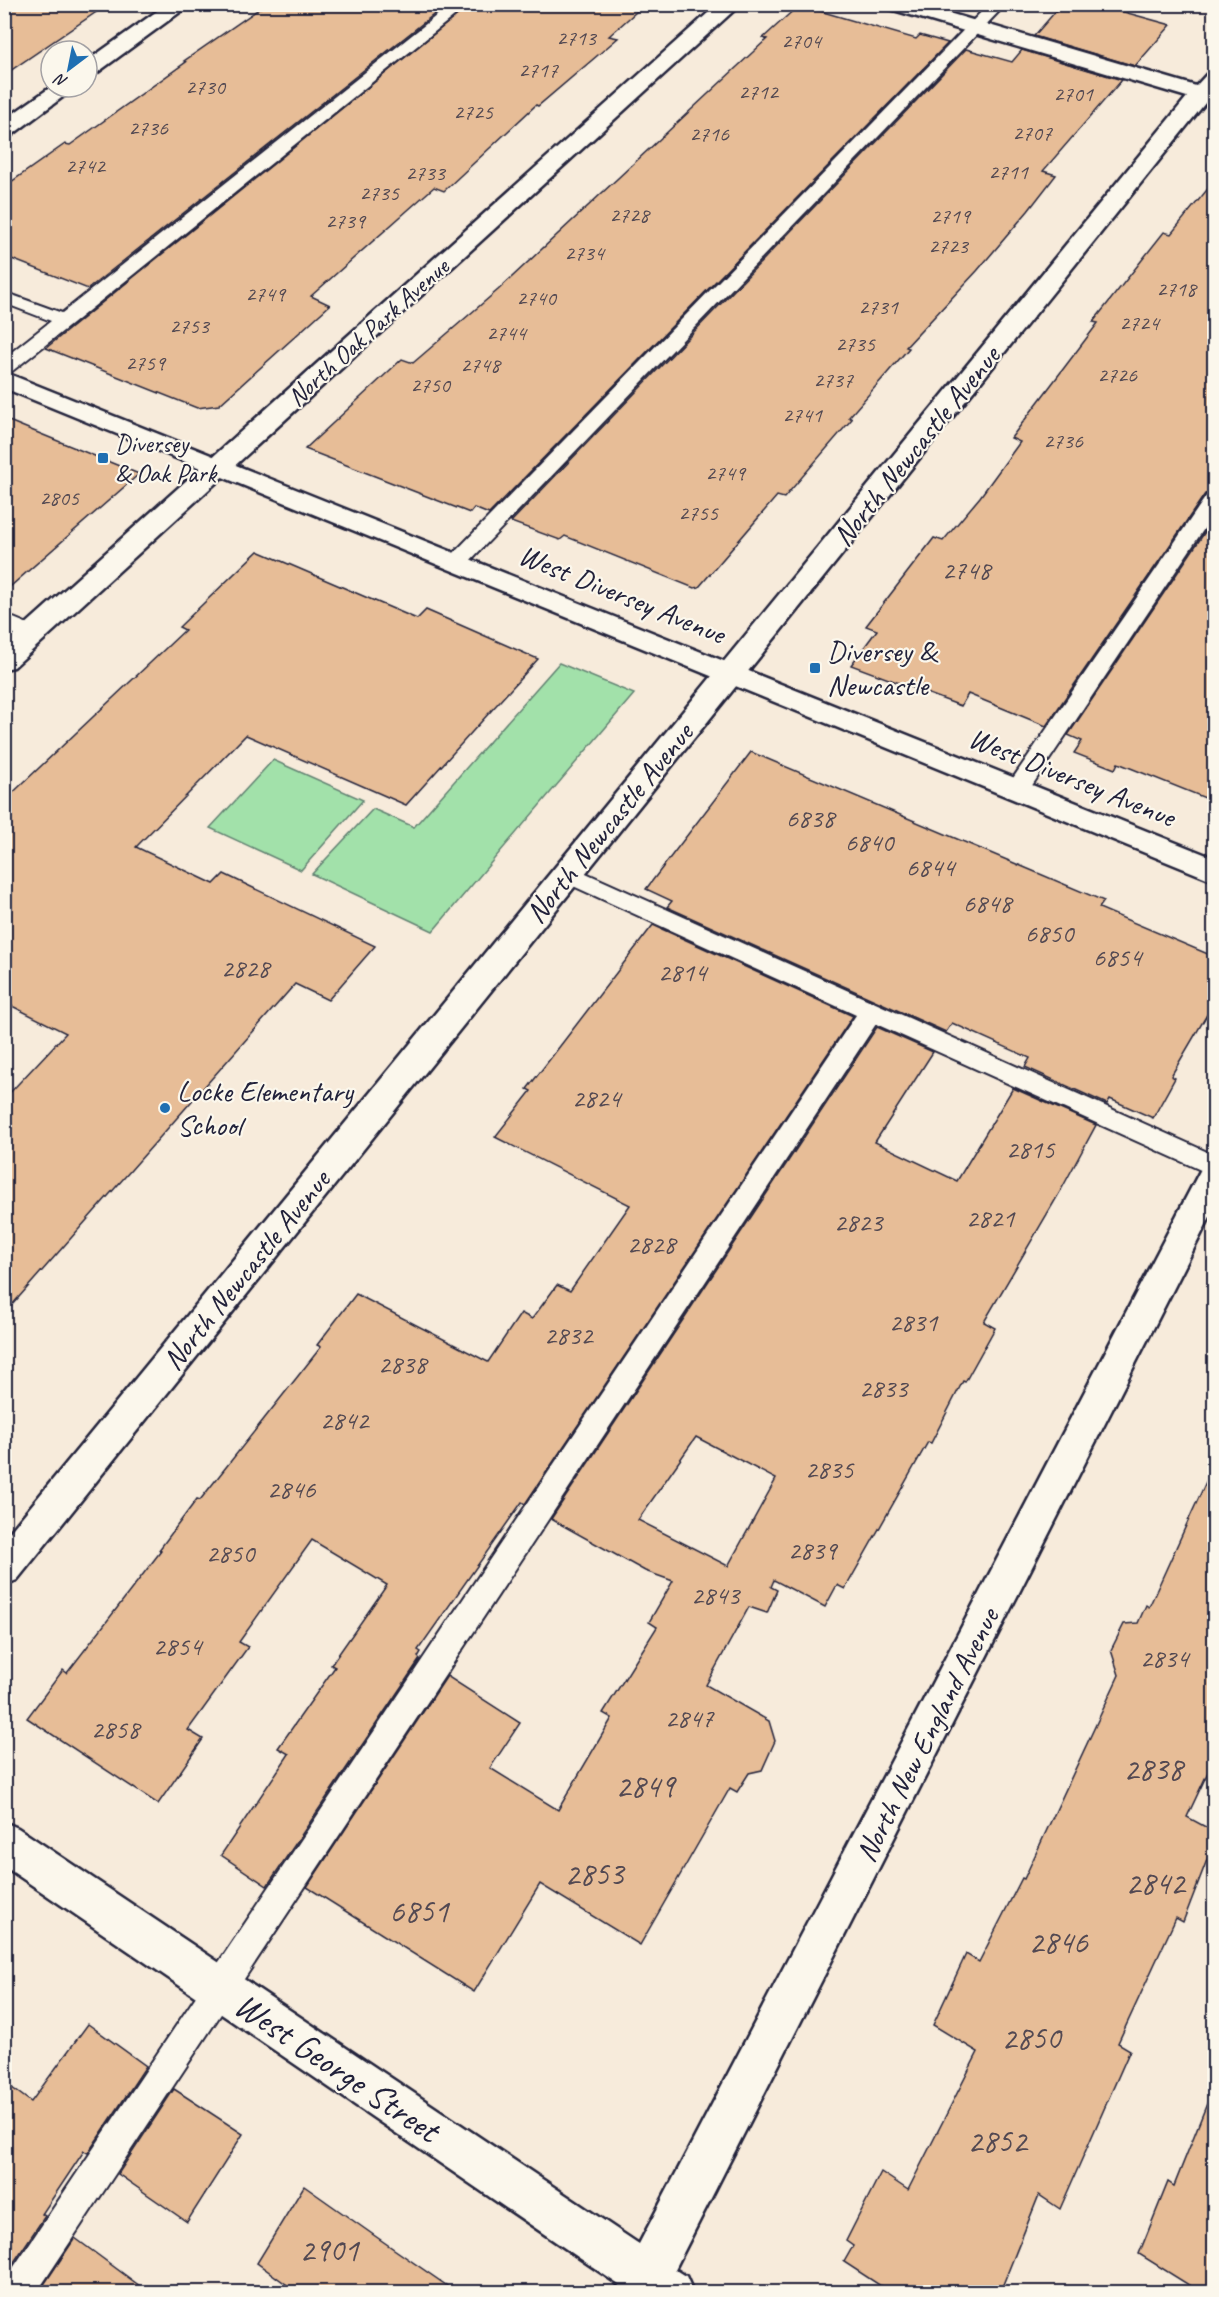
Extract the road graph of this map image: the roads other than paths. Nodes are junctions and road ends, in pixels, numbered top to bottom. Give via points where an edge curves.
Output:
1 (181, 4) edge
2 (461, 4) edge
3 (731, 4) edge
4 (894, 4) edge
5 (998, 4) edge
6 (975, 28) junction
7 (99, 62) edge
8 (1210, 90) edge
9 (47, 99) edge
10 (4, 130) edge
11 (4, 297) edge
12 (65, 320) junction
13 (4, 368) edge
14 (4, 379) edge
15 (219, 466) junction
16 (1215, 500) edge
17 (457, 562) junction
18 (4, 621) edge
19 (33, 634) junction
20 (4, 660) edge
21 (731, 674) junction
22 (1017, 790) junction
23 (1215, 870) edge
24 (568, 874) junction
25 (872, 1011) junction
26 (1215, 1166) edge
27 (1215, 1177) edge
28 (4, 1568) edge
29 (4, 1842) edge
30 (219, 1987) junction
31 (652, 2287) edge
32 (17, 2292) edge

1 - 7 street
2 - 12 lane
3 - 15 street, North Oak Park Avenue
4 - 6 street
5 - 6 lane
6 - 8 street
6 - 17 lane
8 - 21 street, North Newcastle Avenue
9 - 10 street
11 - 12 lane
12 - 13 lane
14 - 15 street, West Diversey Avenue
15 - 17 street, West Diversey Avenue
15 - 19 street, North Oak Park Avenue
16 - 22 lane
17 - 21 street, West Diversey Avenue
18 - 19 lane
19 - 20 street, North Oak Park Avenue
21 - 22 street, West Diversey Avenue
21 - 24 street, North Newcastle Avenue
22 - 23 street, West Diversey Avenue
24 - 25 lane
24 - 28 street, North Newcastle Avenue
25 - 26 lane
25 - 30 lane
27 - 31 street, North New England Avenue
29 - 30 street, West George Street
30 - 31 street, West George Street
30 - 32 lane

